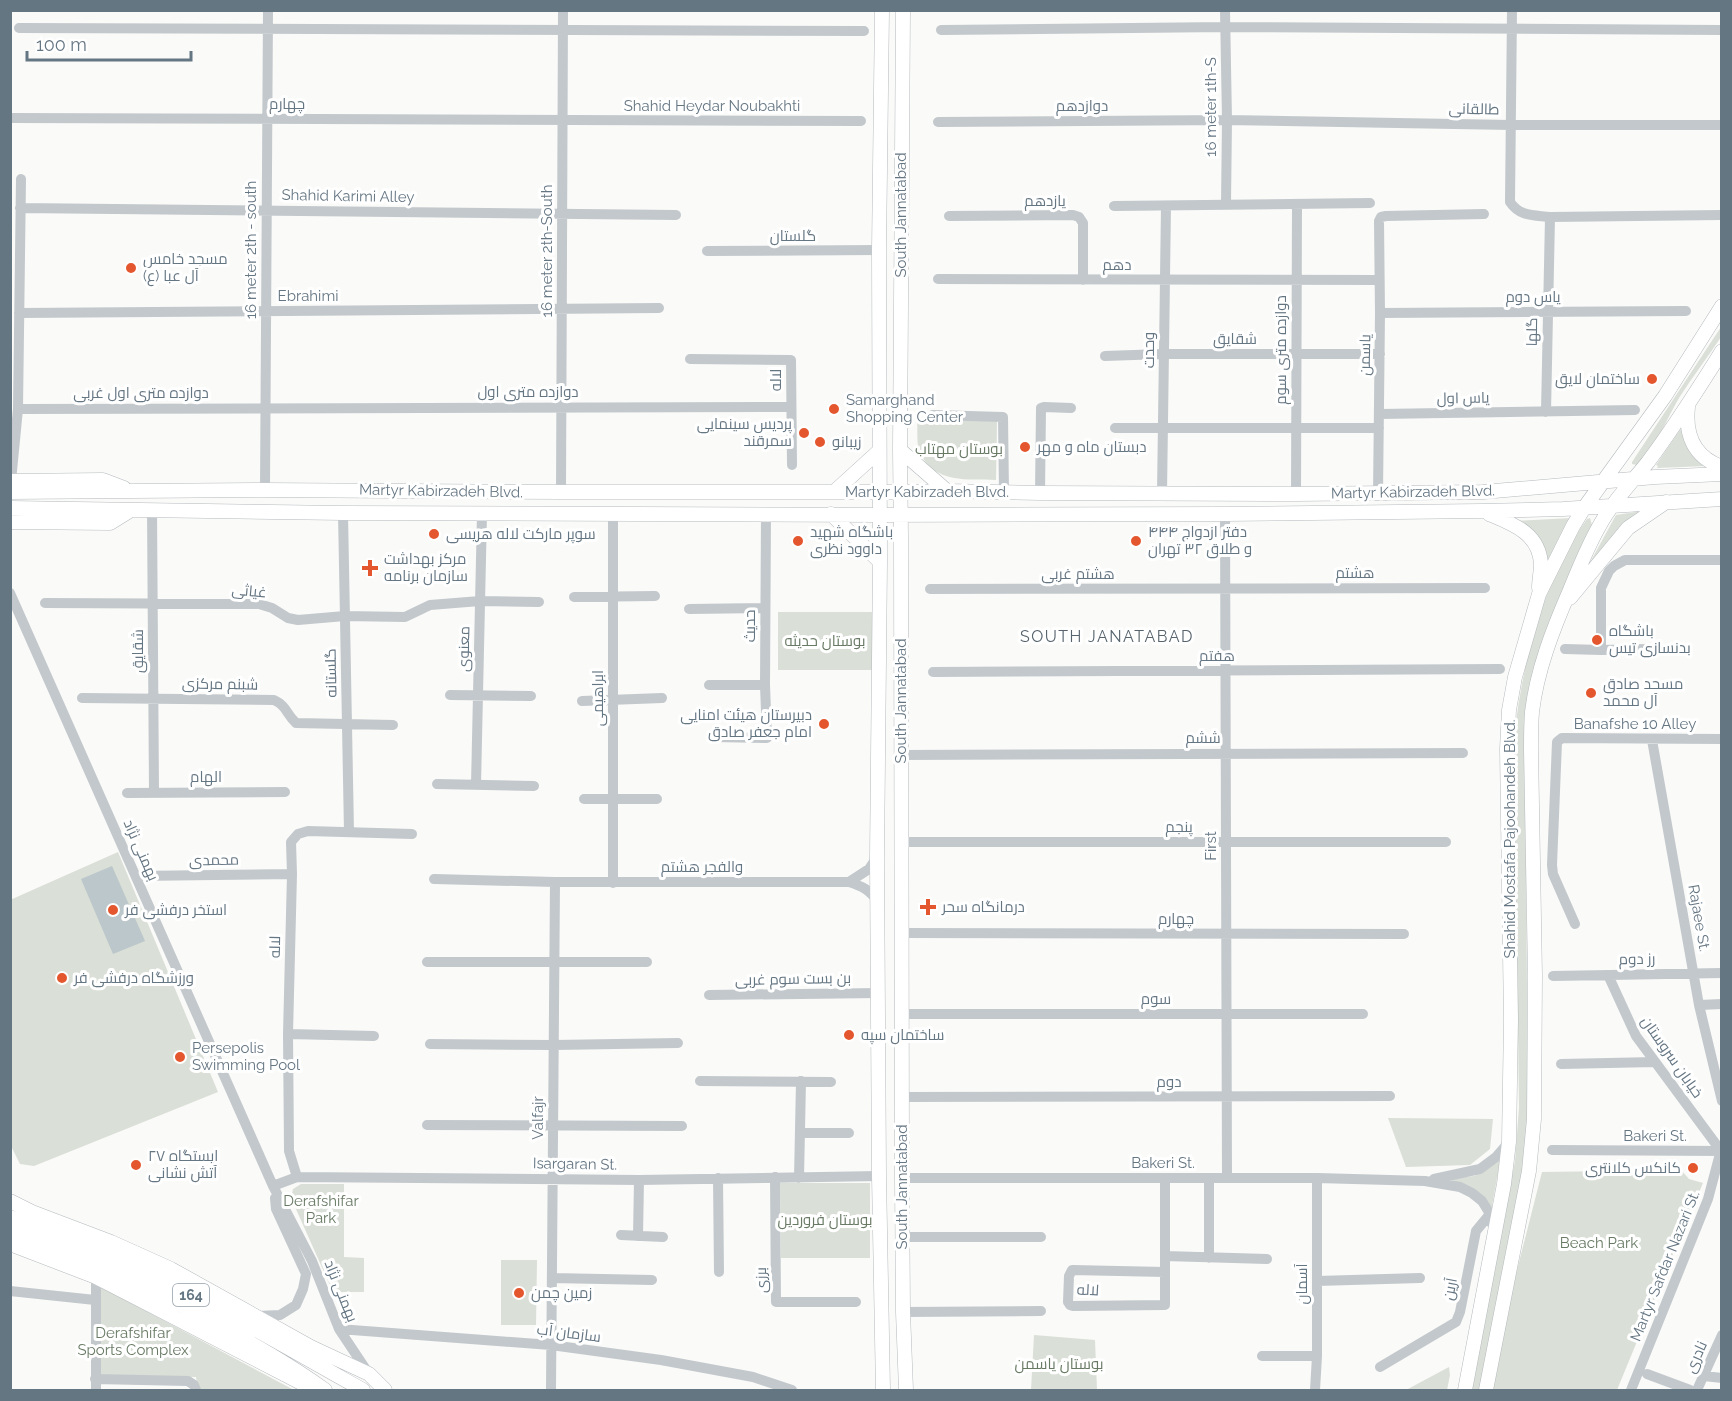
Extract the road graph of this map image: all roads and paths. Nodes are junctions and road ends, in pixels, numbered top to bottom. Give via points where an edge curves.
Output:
1 (268, 10) edge
2 (563, 10) edge
3 (882, 10) edge
4 (903, 10) edge
5 (1225, 10) edge
6 (1512, 10) edge
7 (1225, 27) junction
8 (18, 28) dead end
9 (268, 29) junction
10 (1512, 29) junction
11 (563, 30) junction
12 (941, 30) dead end
13 (1722, 30) edge
14 (864, 31) dead end
15 (10, 118) edge
16 (267, 119) junction
17 (1227, 120) junction
18 (563, 121) junction
19 (861, 121) dead end
20 (938, 122) dead end
21 (1511, 125) junction
22 (1722, 125) edge
23 (21, 179) dead end
24 (17, 203) edge
25 (1370, 203) dead end
26 (1226, 204) junction
27 (1297, 205) junction
28 (1114, 206) dead end
29 (1166, 206) junction
30 (267, 210) junction
31 (562, 214) junction
32 (1484, 214) dead end
33 (676, 215) dead end
34 (1722, 215) edge
35 (949, 216) dead end
36 (1550, 217) junction
37 (879, 250) junction
38 (15, 251) edge
39 (707, 251) dead end
40 (938, 279) dead end
41 (1083, 280) junction
42 (1164, 280) junction
43 (1379, 280) junction
44 (1296, 281) junction
45 (15, 297) edge
46 (1722, 306) edge
47 (659, 308) dead end
48 (562, 309) junction
49 (266, 311) junction
50 (1686, 311) dead end
51 (1547, 312) junction
52 (19, 313) junction
53 (1380, 313) junction
54 (1722, 351) edge
55 (1163, 354) junction
56 (1380, 354) junction
57 (1296, 355) junction
58 (1105, 356) dead end
59 (690, 359) dead end
60 (1688, 405) junction
61 (561, 407) junction
62 (791, 407) junction
63 (265, 408) junction
64 (1071, 408) dead end
65 (18, 409) junction
66 (1635, 410) dead end
67 (1546, 412) junction
68 (1379, 414) junction
69 (933, 415) dead end
70 (1115, 428) dead end
71 (1164, 428) junction
72 (1296, 428) junction
73 (1379, 428) junction
74 (900, 450) junction
75 (879, 451) junction
76 (792, 465) dead end
77 (1722, 467) edge
78 (1722, 474) edge
79 (1634, 480) junction
80 (11, 481) edge
81 (1602, 483) junction
82 (265, 490) junction
83 (131, 491) junction
84 (947, 491) junction
85 (10, 492) edge
86 (561, 492) junction
87 (834, 492) junction
88 (880, 492) junction
89 (900, 492) junction
90 (1004, 492) junction
91 (1040, 493) junction
92 (1162, 494) junction
93 (1296, 494) junction
94 (1378, 494) junction
95 (1722, 499) edge
96 (1668, 501) junction
97 (1613, 505) junction
98 (10, 508) edge
99 (1584, 508) junction
100 (131, 509) junction
101 (152, 510) junction
102 (1481, 512) junction
103 (343, 513) junction
104 (482, 513) junction
105 (613, 513) junction
106 (766, 514) junction
107 (831, 514) junction
108 (901, 514) junction
109 (1225, 514) junction
110 (880, 515) junction
111 (10, 522) edge
112 (1722, 560) edge
113 (880, 562) junction
114 (1226, 588) junction
115 (1485, 588) dead end
116 (930, 589) dead end
117 (10, 593) edge
118 (1539, 594) junction
119 (655, 596) dead end
120 (574, 597) dead end
121 (613, 597) junction
122 (480, 601) junction
123 (539, 602) dead end
124 (45, 603) dead end
125 (153, 603) junction
126 (765, 608) junction
127 (689, 609) dead end
128 (1561, 609) junction
129 (345, 616) junction
130 (1565, 649) dead end
131 (1648, 649) dead end
132 (1601, 650) junction
133 (1500, 669) dead end
134 (1226, 671) junction
135 (933, 672) dead end
136 (710, 685) dead end
137 (765, 686) junction
138 (450, 695) dead end
139 (478, 695) junction
140 (531, 696) dead end
141 (82, 698) dead end
142 (153, 698) junction
143 (662, 698) dead end
144 (613, 699) junction
145 (582, 701) dead end
146 (347, 724) junction
147 (393, 724) dead end
148 (714, 737) dead end
149 (1722, 739) edge
150 (1652, 740) junction
151 (1226, 753) junction
152 (1463, 753) dead end
153 (901, 755) junction
154 (437, 784) dead end
155 (477, 785) junction
156 (534, 786) dead end
157 (154, 792) junction
158 (285, 792) dead end
159 (127, 793) dead end
160 (584, 799) dead end
161 (613, 799) junction
162 (657, 799) dead end
163 (349, 832) junction
164 (412, 834) dead end
165 (901, 842) junction
166 (1226, 842) junction
167 (1446, 842) dead end
168 (878, 857) junction
169 (292, 874) junction
170 (136, 876) junction
171 (434, 879) dead end
172 (555, 882) junction
173 (613, 882) junction
174 (849, 882) junction
175 (878, 902) junction
176 (1575, 924) dead end
177 (901, 933) junction
178 (1227, 934) junction
179 (1404, 934) dead end
180 (427, 962) dead end
181 (554, 962) junction
182 (646, 962) dead end
183 (1694, 973) junction
184 (1722, 973) edge
185 (1608, 975) junction
186 (1553, 976) dead end
187 (879, 993) junction
188 (709, 995) dead end
189 (1722, 1004) edge
190 (1699, 1005) junction
191 (902, 1014) junction
192 (1227, 1014) junction
193 (1363, 1014) dead end
194 (288, 1034) junction
195 (374, 1036) dead end
196 (678, 1043) dead end
197 (430, 1044) dead end
198 (554, 1045) junction
199 (1655, 1062) junction
200 (1561, 1064) dead end
201 (700, 1081) dead end
202 (801, 1082) junction
203 (831, 1082) dead end
204 (1390, 1096) dead end
205 (902, 1097) junction
206 (1227, 1097) junction
207 (1722, 1101) edge
208 (427, 1125) dead end
209 (553, 1125) junction
210 (682, 1126) dead end
211 (800, 1133) junction
212 (849, 1133) dead end
213 (1509, 1142) junction
214 (1721, 1149) edge
215 (1552, 1150) dead end
216 (879, 1176) junction
217 (297, 1177) junction
218 (775, 1177) junction
219 (718, 1178) junction
220 (799, 1178) junction
221 (902, 1178) junction
222 (1165, 1178) junction
223 (1209, 1178) junction
224 (1227, 1178) junction
225 (1317, 1178) junction
226 (553, 1179) junction
227 (639, 1180) junction
228 (1425, 1181) junction
229 (273, 1186) junction
230 (10, 1202) edge
231 (1490, 1214) junction
232 (10, 1217) edge
233 (10, 1231) edge
234 (1494, 1231) junction
235 (621, 1235) dead end
236 (638, 1236) junction
237 (663, 1237) dead end
238 (903, 1237) junction
239 (1041, 1237) dead end
240 (10, 1244) edge
241 (1165, 1256) junction
242 (1209, 1257) junction
243 (1267, 1259) dead end
244 (719, 1272) dead end
245 (1165, 1272) junction
246 (96, 1277) junction
247 (552, 1278) junction
248 (1420, 1278) dead end
249 (652, 1280) dead end
250 (1317, 1281) junction
251 (10, 1291) edge
252 (95, 1300) junction
253 (856, 1302) dead end
254 (1041, 1311) dead end
255 (903, 1312) junction
256 (258, 1316) junction
257 (339, 1329) junction
258 (1722, 1335) edge
259 (551, 1345) junction
260 (1262, 1356) dead end
261 (1317, 1356) junction
262 (1380, 1367) dead end
263 (369, 1374) junction
264 (1647, 1374) dead end
265 (1704, 1376) junction
266 (1722, 1378) edge
267 (95, 1385) edge
268 (196, 1390) edge
269 (315, 1390) edge
270 (325, 1390) edge
271 (363, 1390) edge
272 (385, 1390) edge
273 (551, 1390) edge
274 (792, 1390) edge
275 (883, 1390) edge
276 (906, 1390) edge
277 (1315, 1390) edge
278 (1465, 1390) edge
279 (1486, 1390) edge
280 (1631, 1390) edge
281 (1690, 1390) edge
282 (1697, 1390) edge

1 - 9 street, 16 meter 2th - south
2 - 11 street, 16 meter 2th-South
3 - 37 main road, South Jannatabad
4 - 74 main road, South Jannatabad
5 - 7 street, 16 meter 1th-S
6 - 10 street
7 - 10 street
7 - 12 street
7 - 17 street, 16 meter 1th-S
8 - 9 street
9 - 11 street
9 - 16 street, 16 meter 2th - south
10 - 13 street
10 - 21 street
11 - 14 street
11 - 18 street, 16 meter 2th-South
15 - 16 street, چهارم
16 - 18 street, چهارم
16 - 30 street, 16 meter 2th - south
17 - 20 street, دوازدهم
17 - 21 street, طالقانی
17 - 26 street, 16 meter 1th-S
18 - 19 street, Shahid Heydar Noubakhti
18 - 31 street, 16 meter 2th-South
21 - 22 street, طالقانی
21 - 36 street via 1510,202 1524,214
23 - 24 street
24 - 30 street, Shahid Karimi Alley
24 - 38 street
25 - 27 street
26 - 27 street
26 - 29 street
27 - 44 street, دوازده متری سوم
28 - 29 street
29 - 42 street, وحدت
30 - 31 street, Shahid Karimi Alley
30 - 49 street, 16 meter 2th - south
31 - 33 street, Shahid Karimi Alley
31 - 48 street, 16 meter 2th-South
32 - 43 street, یاسمن via 1381,218
34 - 36 street
35 - 41 street, یازدهم via 1079,217 1083,223
36 - 51 street, گلها
37 - 39 street, گلستان
37 - 75 main road, South Jannatabad
38 - 45 street
40 - 41 street, دهم
41 - 42 street, دهم
42 - 44 street, دهم
42 - 55 street, وحدت
43 - 44 street, دهم
43 - 53 street, یاسمن
44 - 57 street, دوازده متری سوم
45 - 52 street
46 - 81 main road, Shahid Mostafa Pajoohandeh Blvd. via 1665,396
47 - 48 street, Ebrahimi
48 - 49 street, Ebrahimi
48 - 61 street, 16 meter 2th-South
49 - 52 street, Ebrahimi
49 - 63 street, 16 meter 2th - south
50 - 51 street, یاس دوم
51 - 53 street, یاس دوم
51 - 67 street, گلها
52 - 65 street
53 - 56 street, یاسمن
54 - 60 main road, Shahid Mostafa Pajoohandeh Blvd.
55 - 57 street, شقایق
55 - 58 street
55 - 71 street, وحدت
56 - 57 street, شقایق
56 - 68 street, یاسمن
57 - 72 street, دوازده متری سوم
59 - 62 street, لاله via 791,360
60 - 77 main road via 1690,438 1699,453
60 - 79 main road, Shahid Mostafa Pajoohandeh Blvd.
61 - 62 street, دوازده متری اول
61 - 63 street, دوازده متری اول
61 - 86 street, 16 meter 2th-South
62 - 76 street, لاله
63 - 65 street, دوازده متری اول غربی
63 - 82 street, 16 meter 2th - south
64 - 91 street via 1041,408
65 - 80 street
66 - 67 street, یاس اول
67 - 68 street, یاس اول
68 - 73 street, یاسمن
69 - 90 street via 1003,417
70 - 71 street
71 - 72 street
71 - 92 street, وحدت
72 - 73 street
72 - 93 street, دوازده متری سوم
73 - 94 street, یاسمن
74 - 84 main road
74 - 89 main road, South Jannatabad
75 - 87 main road
75 - 88 main road, South Jannatabad
78 - 79 main road, Martyr Kabirzadeh Blvd.
79 - 81 main road, Martyr Kabirzadeh Blvd.
79 - 97 main road, Shahid Mostafa Pajoohandeh Blvd.
80 - 83 main road, Martyr Kabirzadeh Blvd. via 103,480
81 - 94 main road, Martyr Kabirzadeh Blvd. via 1484,492
81 - 99 main road, Shahid Mostafa Pajoohandeh Blvd.
82 - 83 main road, Martyr Kabirzadeh Blvd.
82 - 86 main road, Martyr Kabirzadeh Blvd.
83 - 85 main road, Martyr Kabirzadeh Blvd.
84 - 89 main road, Martyr Kabirzadeh Blvd.
84 - 90 main road, Martyr Kabirzadeh Blvd.
86 - 87 main road, Martyr Kabirzadeh Blvd.
87 - 88 main road, Martyr Kabirzadeh Blvd.
88 - 89 main road, Martyr Kabirzadeh Blvd.
88 - 110 main road, South Jannatabad
89 - 108 main road, South Jannatabad
90 - 91 main road, Martyr Kabirzadeh Blvd.
91 - 92 main road, Martyr Kabirzadeh Blvd.
92 - 93 main road, Martyr Kabirzadeh Blvd.
93 - 94 main road, Martyr Kabirzadeh Blvd.
95 - 96 main road, Martyr Kabirzadeh Blvd.
96 - 97 main road, Martyr Kabirzadeh Blvd.
96 - 128 main road via 1628,528
97 - 99 main road, Martyr Kabirzadeh Blvd.
97 - 128 main road, Shahid Mostafa Pajoohandeh Blvd.
98 - 100 main road, Martyr Kabirzadeh Blvd.
99 - 102 main road, Martyr Kabirzadeh Blvd.
99 - 118 main road, Shahid Mostafa Pajoohandeh Blvd.
100 - 101 main road, Martyr Kabirzadeh Blvd.
100 - 111 main road via 110,523
101 - 103 main road, Martyr Kabirzadeh Blvd.
101 - 125 street, شقایق
102 - 109 main road, Martyr Kabirzadeh Blvd.
102 - 118 main road via 1523,529 1537,548
103 - 104 main road, Martyr Kabirzadeh Blvd.
103 - 129 street, گلستانه
104 - 105 main road, Martyr Kabirzadeh Blvd.
104 - 122 street, معنوی
105 - 106 main road, Martyr Kabirzadeh Blvd.
105 - 121 street, ابراهیمی
106 - 107 main road, Martyr Kabirzadeh Blvd.
106 - 126 street, حدیث
107 - 110 main road, Martyr Kabirzadeh Blvd.
107 - 113 main road
108 - 109 main road, Martyr Kabirzadeh Blvd.
108 - 110 main road, Martyr Kabirzadeh Blvd.
108 - 153 main road, South Jannatabad
109 - 114 street, First
110 - 113 main road, South Jannatabad
112 - 132 street via 1625,560 1609,571 1600,588
113 - 168 main road, South Jannatabad
114 - 115 street, هشتم
114 - 116 street, هشتم غربی
114 - 134 street, First
117 - 170 street, بهمنی نژاد
118 - 213 main road, Shahid Mostafa Pajoohandeh Blvd. via 1509,710
119 - 121 street
120 - 121 street
121 - 144 street, ابراهیمی
122 - 123 street, غیاثی
122 - 129 street, غیاثی via 429,605 405,617
122 - 139 street, معنوی
124 - 125 street, غیاثی
125 - 129 street, غیاثی via 259,604 298,620
125 - 142 street, شقایق
126 - 127 street
126 - 137 street, حدیث
128 - 279 main road, Shahid Mostafa Pajoohandeh Blvd. via 1542,666 1532,714 1536,1056 1530,1161
129 - 146 street, گلستانه
130 - 132 street
131 - 132 street
133 - 134 street, هفتم
134 - 135 street, هفتم
134 - 151 street, First
136 - 137 street
137 - 148 street, حدیث via 766,738
138 - 139 street
139 - 140 street
139 - 155 street, معنوی
141 - 142 street, شبنم مرکزی
142 - 146 street, شبنم مرکزی via 274,700 285,706 296,723
142 - 157 street, شقایق
143 - 144 street
144 - 145 street
144 - 161 street, ابراهیمی
146 - 147 street, شبنم مرکزی
146 - 163 street, گلستانه
149 - 150 street, Banafshe 10 Alley
150 - 176 street, Banafshe 10 Alley via 1562,738 1557,742 1552,865
150 - 183 street, Rajaee St.
151 - 152 street, ششم
151 - 153 street, ششم
151 - 166 street, First
153 - 165 main road, South Jannatabad
154 - 155 street
155 - 156 street
157 - 158 street, الهام
157 - 159 street, الهام
160 - 161 street
161 - 162 street
161 - 173 street, ابراهیمی
163 - 164 street, لاله
163 - 169 street, لاله via 298,834 291,842
165 - 166 street, پنجم
165 - 177 main road, South Jannatabad
166 - 167 street, پنجم
166 - 178 street, First
168 - 174 street via 869,869
168 - 175 main road, South Jannatabad
169 - 170 street, محمدی
169 - 194 street, لاله
170 - 229 street, بهمنی نژاد
171 - 172 street
172 - 173 street, والفجر هشتم
172 - 181 street, Valfajr
173 - 174 street, والفجر هشتم
174 - 175 street via 867,889
175 - 187 main road, South Jannatabad
177 - 178 street, چهارم
177 - 191 main road, South Jannatabad
178 - 179 street, چهارم
178 - 192 street, First
180 - 181 street
181 - 182 street
181 - 198 street, Valfajr
183 - 184 street, رز دوم
183 - 185 street, رز دوم
183 - 190 street, Rajaee St.
185 - 186 street, رز دوم
185 - 199 street, خیابان سروستان via 1636,1036
187 - 188 street, بن بست سوم غربی
187 - 216 main road, South Jannatabad
189 - 190 street
190 - 207 street, Rajaee St.
191 - 192 street, سوم
191 - 205 main road, South Jannatabad
192 - 193 street, سوم
192 - 206 street, First
194 - 195 street
194 - 217 street, لاله via 289,1151
196 - 198 street
197 - 198 street
198 - 209 street, Valfajr
199 - 200 street
199 - 214 street, خیابان سروستان
201 - 202 street
202 - 203 street
202 - 211 street
204 - 206 street, دوم
205 - 206 street, دوم
205 - 221 main road, South Jannatabad
206 - 224 street, First
208 - 209 street
209 - 210 street
209 - 226 street, Valfajr
211 - 212 street
211 - 220 street
213 - 228 street, Bakeri St. via 1480,1169
213 - 234 main road, Shahid Mostafa Pajoohandeh Blvd.
214 - 215 street, Bakeri St.
214 - 280 street, Martyr Safdar Nazari St. via 1708,1199
216 - 220 street, Isargaran St.
216 - 275 main road, South Jannatabad
217 - 226 street, Isargaran St.
217 - 229 street, Isargaran St.
218 - 219 street, Isargaran St.
218 - 220 street, Isargaran St.
218 - 253 street, برزی via 776,1302
219 - 227 street, Isargaran St.
219 - 244 street
221 - 222 street, Bakeri St.
221 - 238 main road, South Jannatabad
222 - 223 street, Bakeri St.
222 - 241 street, لاله
223 - 224 street, Bakeri St.
223 - 242 street
224 - 225 street, Bakeri St.
225 - 228 street, Bakeri St.
225 - 250 street, آسمان
226 - 227 street, Isargaran St.
226 - 247 street, Valfajr
227 - 236 street
228 - 231 street, Bakeri St. via 1472,1193
229 - 256 street, بهمنی نژاد via 276,1209 306,1274 296,1305 280,1315
229 - 257 street, بهمنی نژاد via 312,1261
230 - 256 main road via 171,1269
231 - 234 street, Bakeri St.
231 - 262 street, آرین via 1476,1231 1456,1322
232 - 271 main road, 164 via 162,1280
233 - 270 main road, 164 via 164,1295 294,1368
234 - 278 main road, Shahid Mostafa Pajoohandeh Blvd.
235 - 236 street
236 - 237 street
238 - 239 street
238 - 255 main road, South Jannatabad
240 - 246 main road
241 - 242 street
241 - 245 street, لاله
242 - 243 street
245 - 245 street, لاله via 1072,1270 1068,1302 1073,1306 1165,1305
246 - 252 street
246 - 269 main road
247 - 249 street
247 - 259 street, Valfajr
248 - 250 street
250 - 261 street, آسمان
251 - 252 street
252 - 267 street
254 - 255 street
255 - 276 main road, South Jannatabad
256 - 263 main road
257 - 259 street, سازمان آب
257 - 263 street, بهمنی نژاد
258 - 265 street, نادری
259 - 273 street, Valfajr
259 - 274 street, سازمان آب via 753,1377
260 - 261 street
261 - 277 street, آسمان
263 - 272 main road
264 - 281 street
265 - 266 street
265 - 282 street, نادری
267 - 268 street via 188,1381

